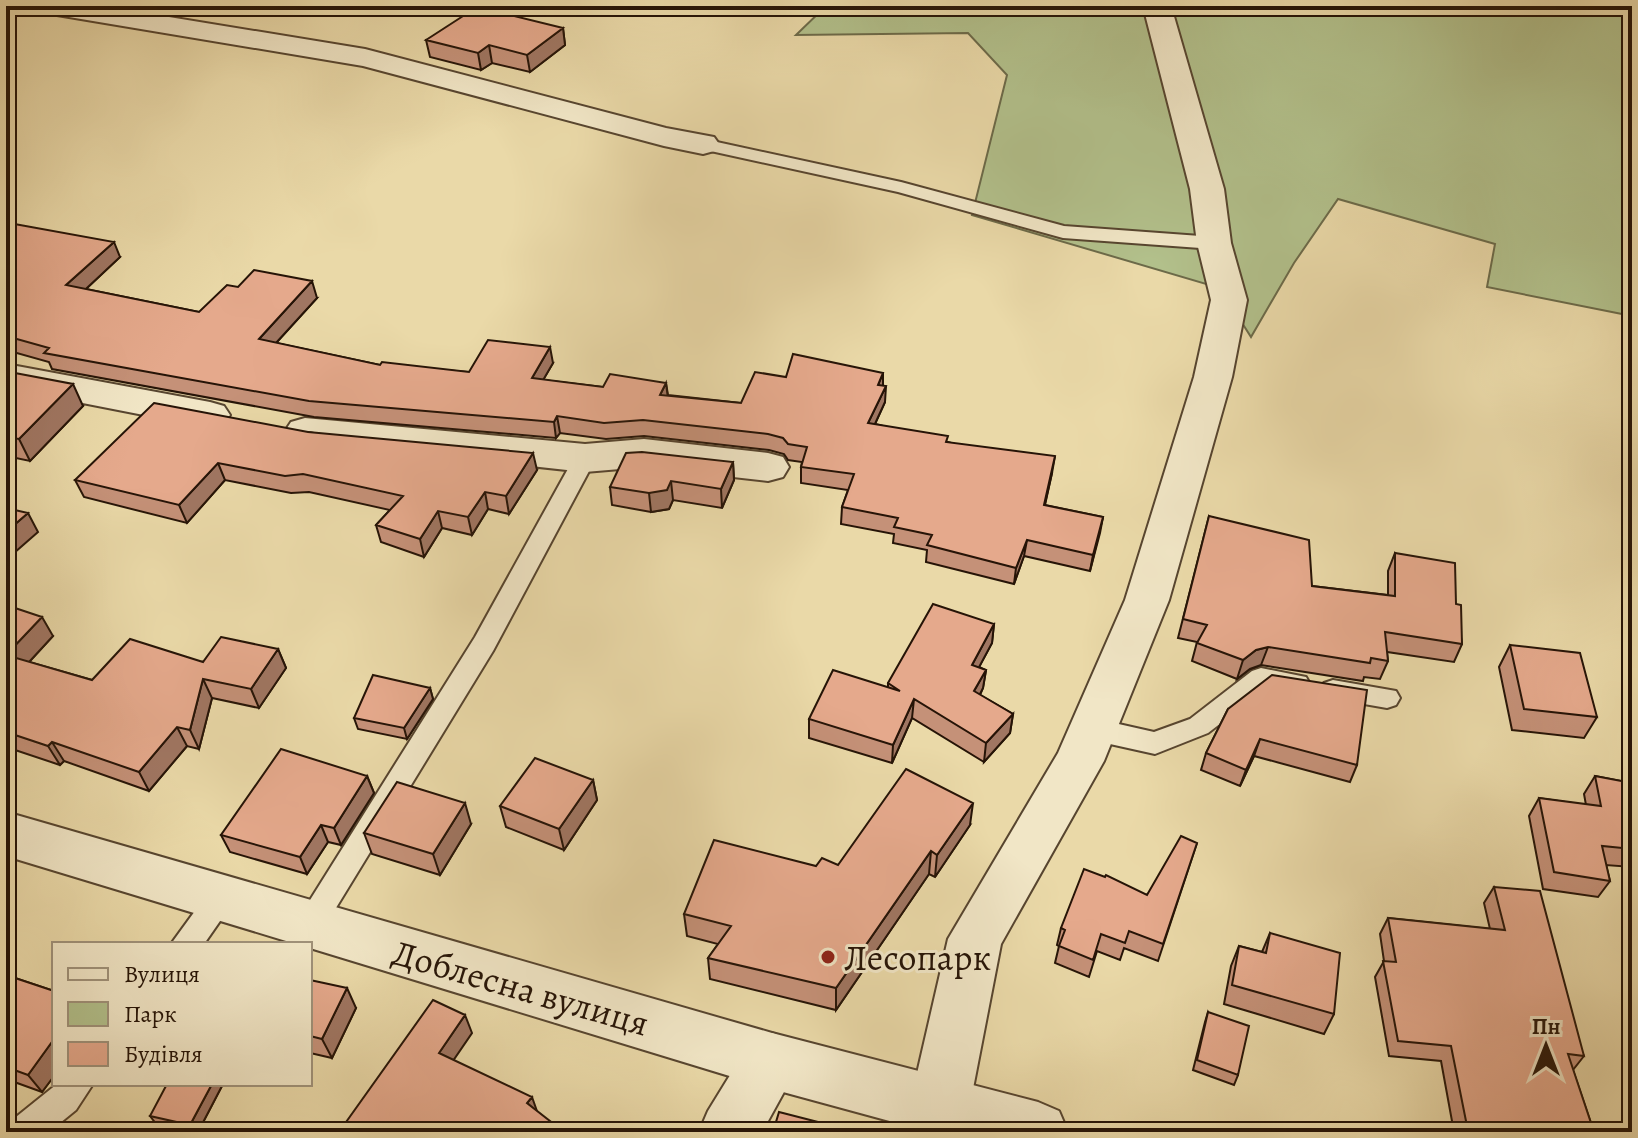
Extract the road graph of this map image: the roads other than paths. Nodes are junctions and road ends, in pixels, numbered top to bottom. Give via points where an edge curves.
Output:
1 (51, 6) edge
2 (1157, 6) edge
3 (703, 144) joint
4 (1214, 243) junction
5 (6, 376) edge
6 (585, 458) junction
7 (768, 467) dead end
8 (1387, 698) dead end
9 (1092, 729) junction
10 (6, 834) edge
11 (221, 898) junction
12 (310, 925) junction
13 (188, 942) edge
14 (772, 1061) junction
15 (75, 1086) edge
16 (940, 1104) junction
17 (23, 1132) edge
18 (729, 1132) edge
19 (1038, 1132) edge

1 - 3 street via 365,58
2 - 4 street via 1207,189
3 - 4 lane via 901,187 1063,232
4 - 9 street via 1229,300 1213,377 1147,600
5 - 6 street via 314,433
6 - 7 street via 644,453
6 - 12 lane via 484,644
8 - 9 lane via 1261,678 1199,726 1155,743
9 - 16 street via 1079,761 975,939
10 - 11 street, Доблесна вулиця
11 - 12 street, Доблесна вулиця
11 - 13 lane
12 - 14 street, Доблесна вулиця
14 - 16 street, Доблесна вулиця
14 - 18 street
15 - 17 lane
16 - 19 street, Доблесна вулиця

